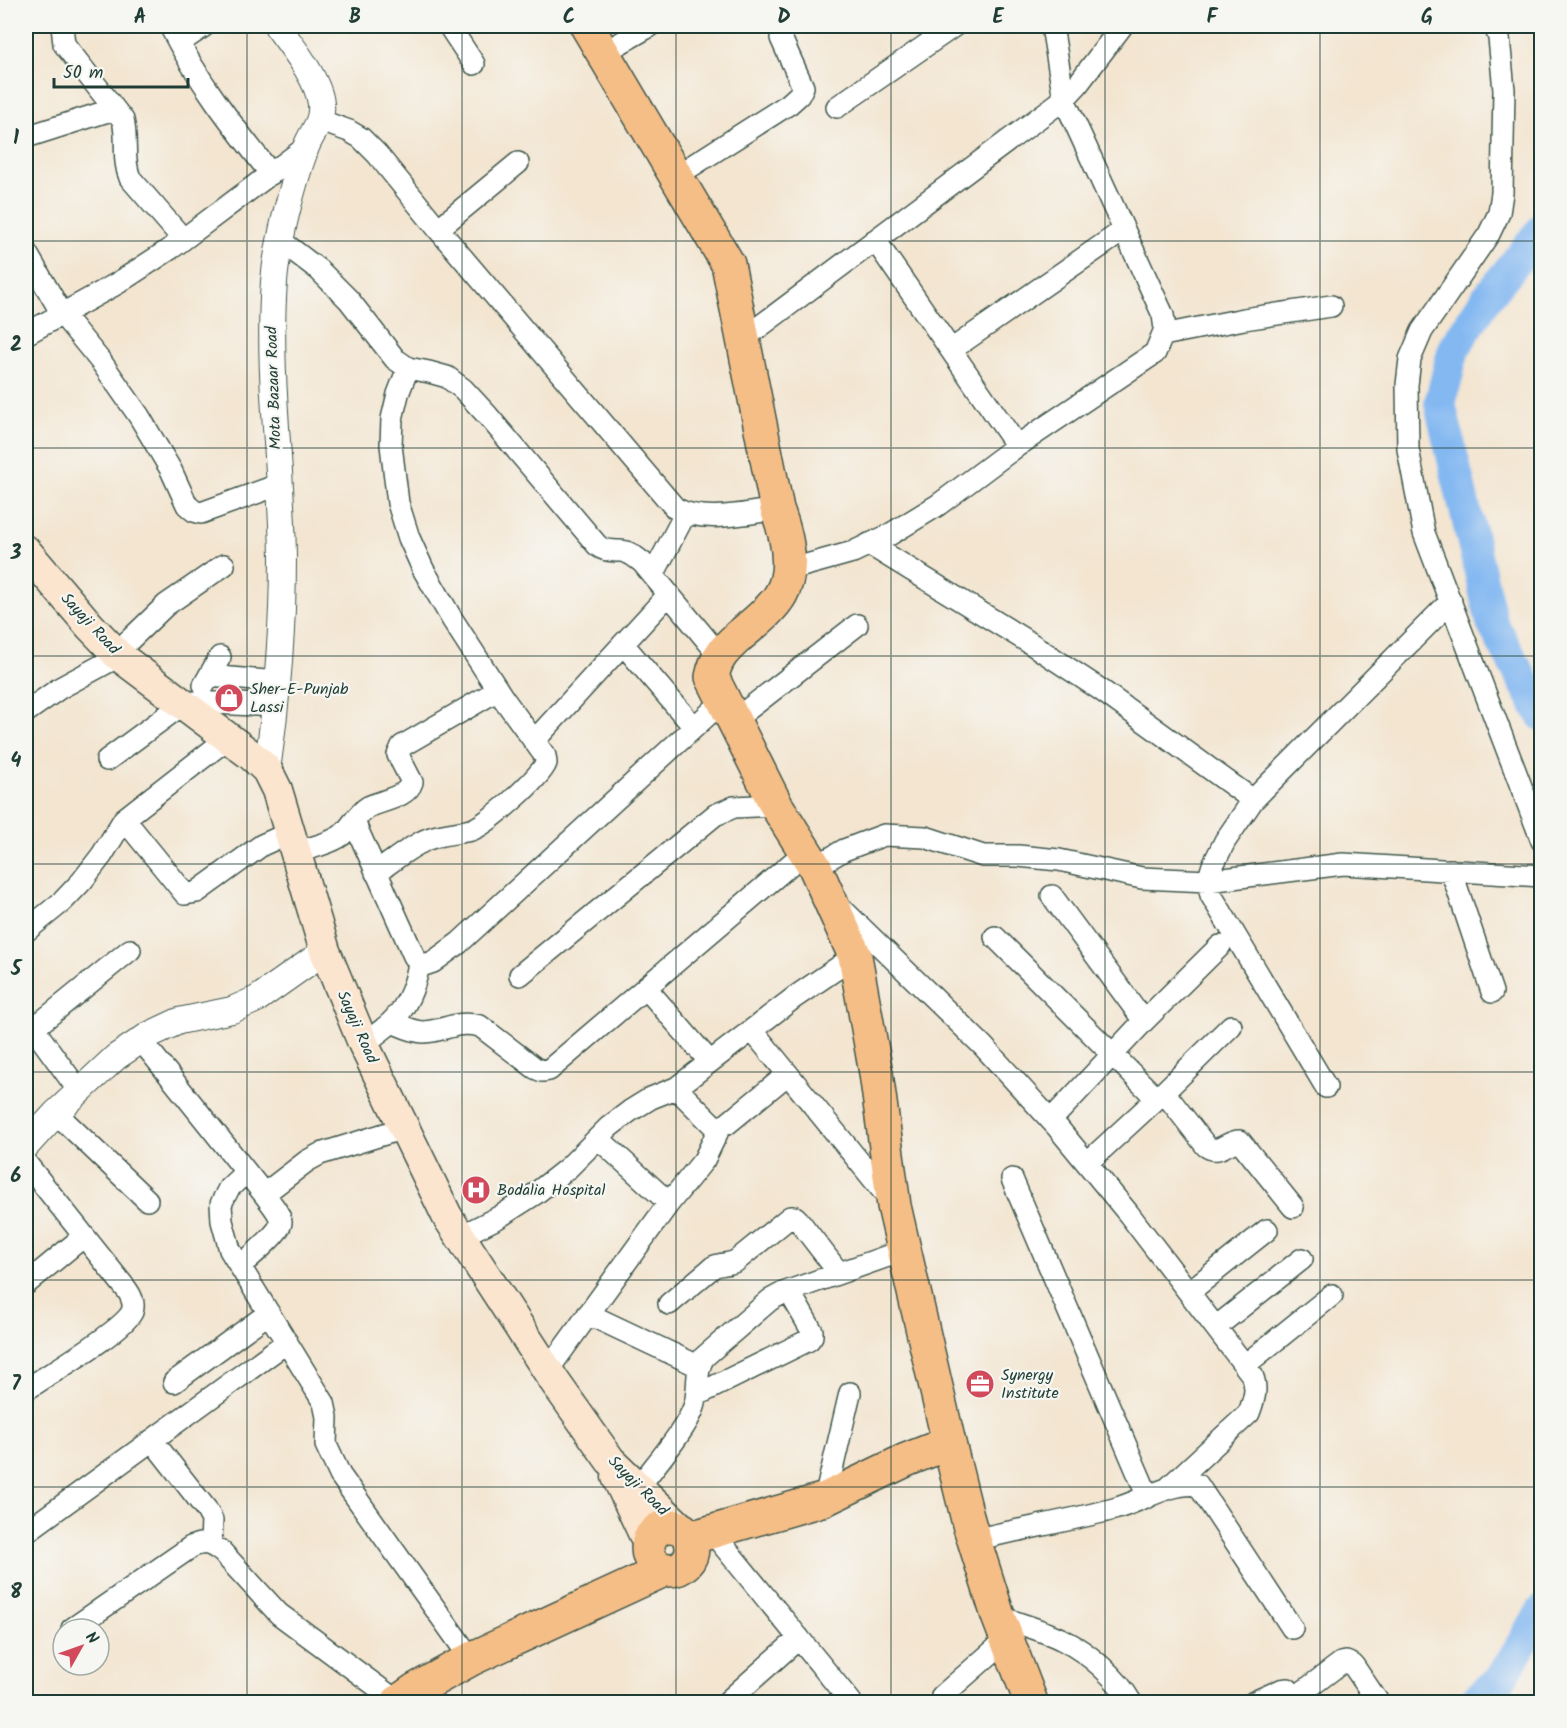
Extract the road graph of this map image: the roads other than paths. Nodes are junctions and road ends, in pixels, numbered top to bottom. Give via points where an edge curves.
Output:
1 (62, 26) edge
2 (204, 26) edge
3 (277, 26) edge
4 (449, 26) edge
5 (587, 26) edge
6 (650, 26) edge
7 (954, 26) edge
8 (1052, 26) edge
9 (1122, 26) edge
10 (1495, 26) edge
11 (175, 34) edge
12 (781, 38) dead end
13 (603, 53) junction
14 (474, 64) dead end
15 (1064, 99) junction
16 (837, 107) dead end
17 (114, 109) junction
18 (321, 121) junction
19 (26, 138) edge
20 (305, 148) junction
21 (518, 163) dead end
22 (271, 174) junction
23 (676, 176) junction
24 (438, 229) junction
25 (1124, 230) junction
26 (183, 239) junction
27 (875, 240) junction
28 (281, 241) junction
29 (26, 252) edge
30 (1331, 306) dead end
31 (62, 314) junction
32 (26, 334) edge
33 (1163, 335) junction
34 (743, 339) junction
35 (951, 350) junction
36 (408, 368) junction
37 (1017, 446) junction
38 (278, 485) junction
39 (777, 509) junction
40 (685, 514) junction
41 (869, 544) junction
42 (26, 551) edge
43 (224, 565) dead end
44 (788, 570) junction
45 (652, 575) junction
46 (669, 594) junction
47 (1451, 601) junction
48 (857, 625) dead end
49 (623, 644) junction
50 (117, 654) junction
51 (720, 656) junction
52 (220, 657) dead end
53 (209, 676) junction
54 (498, 690) junction
55 (277, 694) junction
56 (189, 705) junction
57 (728, 711) junction
58 (26, 712) edge
59 (694, 728) junction
60 (228, 738) junction
61 (534, 741) junction
62 (107, 760) dead end
63 (267, 770) junction
64 (1253, 800) junction
65 (776, 805) junction
66 (124, 819) junction
67 (354, 822) junction
68 (1542, 840) edge
69 (292, 843) junction
70 (810, 860) junction
71 (1451, 870) junction
72 (376, 873) junction
73 (1542, 876) edge
74 (1208, 880) junction
75 (1052, 896) dead end
76 (829, 897) junction
77 (26, 931) edge
78 (995, 937) dead end
79 (1220, 946) dead end
80 (130, 950) dead end
81 (325, 951) junction
82 (855, 956) junction
83 (419, 964) junction
84 (520, 975) dead end
85 (646, 988) junction
86 (1492, 992) dead end
87 (1144, 1021) junction
88 (30, 1023) edge
89 (392, 1023) junction
90 (1231, 1026) dead end
91 (752, 1030) junction
92 (141, 1040) junction
93 (363, 1043) junction
94 (1113, 1055) junction
95 (710, 1062) junction
96 (788, 1074) junction
97 (1326, 1087) dead end
98 (676, 1088) junction
99 (80, 1092) junction
100 (1161, 1095) junction
101 (56, 1113) junction
102 (1051, 1120) junction
103 (720, 1127) junction
104 (404, 1128) junction
105 (598, 1138) junction
106 (26, 1146) edge
107 (26, 1163) edge
108 (1087, 1163) junction
109 (246, 1172) junction
110 (1012, 1179) dead end
111 (264, 1194) junction
112 (147, 1200) dead end
113 (669, 1203) junction
114 (894, 1206) junction
115 (1293, 1207) dead end
116 (1267, 1230) dead end
117 (84, 1236) junction
118 (461, 1236) junction
119 (905, 1250) junction
120 (1302, 1259) dead end
121 (240, 1266) junction
122 (839, 1273) junction
123 (26, 1284) edge
124 (789, 1291) junction
125 (1189, 1292) junction
126 (1332, 1295) dead end
127 (669, 1304) dead end
128 (269, 1313) junction
129 (588, 1314) junction
130 (1216, 1327) junction
131 (288, 1342) junction
132 (1245, 1365) junction
133 (698, 1366) junction
134 (548, 1370) junction
135 (174, 1382) dead end
136 (26, 1390) edge
137 (850, 1393) dead end
138 (697, 1395) junction
139 (152, 1440) junction
140 (949, 1443) junction
141 (610, 1460) junction
142 (638, 1488) junction
143 (1158, 1493) junction
144 (825, 1499) junction
145 (26, 1532) edge
146 (694, 1533) junction
147 (974, 1540) junction
148 (211, 1544) junction
149 (653, 1554) junction
150 (89, 1617) edge
151 (1003, 1627) junction
152 (1292, 1628) dead end
153 (799, 1638) junction
154 (471, 1659) junction
155 (942, 1696) dead end
156 (841, 1699) edge
157 (1298, 1700) edge
158 (398, 1702) edge
159 (727, 1702) edge
160 (1030, 1702) edge
161 (1131, 1702) edge
162 (1254, 1702) edge
163 (1378, 1702) edge

1 - 17 street via 64,44
2 - 11 street
3 - 18 street via 308,70 321,102
4 - 14 street
5 - 13 main road
6 - 13 street
7 - 16 street
8 - 15 street
9 - 15 street
10 - 47 street via 1504,90 1502,193 1498,213 1489,234 1422,331 1410,359 1407,385 1408,449 1424,533
11 - 22 street via 217,106
12 - 23 street via 803,87 799,94
13 - 23 main road
15 - 25 street
15 - 27 street
17 - 19 street
17 - 26 street via 123,120 130,178
18 - 20 street, Mota Bazaar Road
18 - 24 street via 361,138
20 - 22 street
20 - 28 street, Mota Bazaar Road
21 - 24 street
22 - 26 street
23 - 34 main road via 728,264
24 - 40 street via 675,508
25 - 33 street via 1163,315
25 - 35 street
26 - 31 street via 118,283
27 - 34 street
27 - 35 street
28 - 36 street via 319,270
28 - 38 street, Mota Bazaar Road via 271,330
29 - 31 street
30 - 33 street
31 - 32 street
31 - 38 street via 139,416 187,505 194,511 201,513
33 - 37 street via 1155,353
34 - 39 main road
35 - 37 street
36 - 45 street via 447,377 463,389 602,549 629,553
36 - 54 street via 392,419 398,503 423,569
37 - 41 street via 938,505
38 - 55 street, Mota Bazaar Road via 283,558
39 - 40 street via 727,516
39 - 44 main road via 787,538
40 - 45 street
41 - 44 street via 854,552
41 - 64 street via 1101,690
42 - 50 main road, Sayaji Road
43 - 50 street via 166,605
44 - 51 main road via 782,593
45 - 46 street
46 - 49 street
46 - 51 street
47 - 64 street
47 - 68 street
48 - 57 street
49 - 59 street
49 - 61 street
50 - 56 main road, Sayaji Road
50 - 58 street
51 - 57 main road via 712,677
52 - 53 street
53 - 55 street
53 - 56 street
54 - 61 street
54 - 67 street via 402,746 398,755 411,778 410,787 368,807
55 - 56 street
55 - 63 street, Mota Bazaar Road
56 - 60 main road, Sayaji Road
56 - 62 street
57 - 59 street
57 - 65 main road
59 - 83 street via 459,943 433,962
60 - 63 main road, Sayaji Road
60 - 66 street
61 - 72 street via 545,756 544,770 489,819 473,829 419,843
63 - 69 main road, Sayaji Road
64 - 74 street via 1225,841
65 - 70 main road
65 - 84 street via 734,807 715,815
66 - 69 street via 185,894 196,892 262,844
66 - 77 street via 82,881
67 - 69 street via 338,838
67 - 72 street
69 - 81 main road, Sayaji Road
70 - 74 street via 884,835 925,837 983,856 1059,860 1142,878
70 - 76 main road
70 - 85 street
71 - 73 street
71 - 74 street via 1343,864
71 - 86 street
72 - 83 street
74 - 97 street via 1211,895
75 - 87 street
76 - 82 main road
76 - 102 street via 983,1046
78 - 94 street
79 - 87 street
80 - 88 street
81 - 92 street via 257,999 232,1011 178,1021
81 - 93 main road, Sayaji Road
82 - 91 street
82 - 114 main road
83 - 89 street via 407,1003
85 - 89 street via 558,1064 543,1071 480,1026 454,1024 424,1032
85 - 95 street
87 - 94 street
88 - 99 street
89 - 93 street
90 - 100 street
91 - 95 street
91 - 96 street
92 - 99 street via 116,1057
92 - 109 street
93 - 104 main road, Sayaji Road
94 - 100 street
94 - 102 street
95 - 98 street
96 - 103 street
96 - 114 street
98 - 103 street via 710,1125
98 - 105 street via 630,1111
99 - 101 street
100 - 108 street
100 - 115 street via 1211,1150 1240,1141
101 - 106 street
101 - 112 street
102 - 108 street
103 - 113 street via 704,1160
104 - 111 street via 320,1154
104 - 118 main road, Sayaji Road via 447,1216
105 - 113 street
105 - 118 street via 535,1194
107 - 117 street
108 - 125 street
109 - 111 street
109 - 121 street via 229,1188 221,1204 230,1250
110 - 143 street
111 - 121 street via 281,1219 280,1226
113 - 129 street
114 - 119 main road
116 - 125 street
117 - 123 street
117 - 136 street via 128,1290 133,1309 126,1320
118 - 134 main road, Sayaji Road
119 - 122 street
119 - 140 main road
120 - 130 street
121 - 128 street
122 - 124 street
122 - 127 street via 799,1221 790,1217 736,1261 714,1266
124 - 133 street via 770,1300
124 - 138 street via 812,1331 809,1341
125 - 130 street
126 - 132 street
128 - 131 street
128 - 135 street
129 - 133 street
129 - 134 street
130 - 132 street
131 - 139 street
131 - 154 street via 324,1403 326,1444 340,1475
132 - 143 street via 1256,1384 1249,1413
133 - 138 street
134 - 141 main road, Sayaji Road
137 - 144 street
138 - 142 street via 687,1422
139 - 145 street
139 - 148 street via 206,1509 212,1520
140 - 144 main road
140 - 147 main road
141 - 142 main road, Sayaji Road
141 - 149 main road
142 - 146 main road, Sayaji Road
143 - 147 street via 1114,1509
143 - 152 street via 1198,1485
144 - 146 main road
146 - 149 main road via 667,1526 655,1531
146 - 153 street
147 - 151 main road
148 - 150 street via 202,1542 191,1547
148 - 158 street via 279,1614
149 - 154 main road via 562,1616
151 - 155 street
151 - 160 main road
151 - 161 street via 1063,1640 1106,1672
153 - 156 street
153 - 159 street
154 - 158 main road
157 - 162 street via 1288,1689
157 - 163 street via 1346,1662 1353,1665

